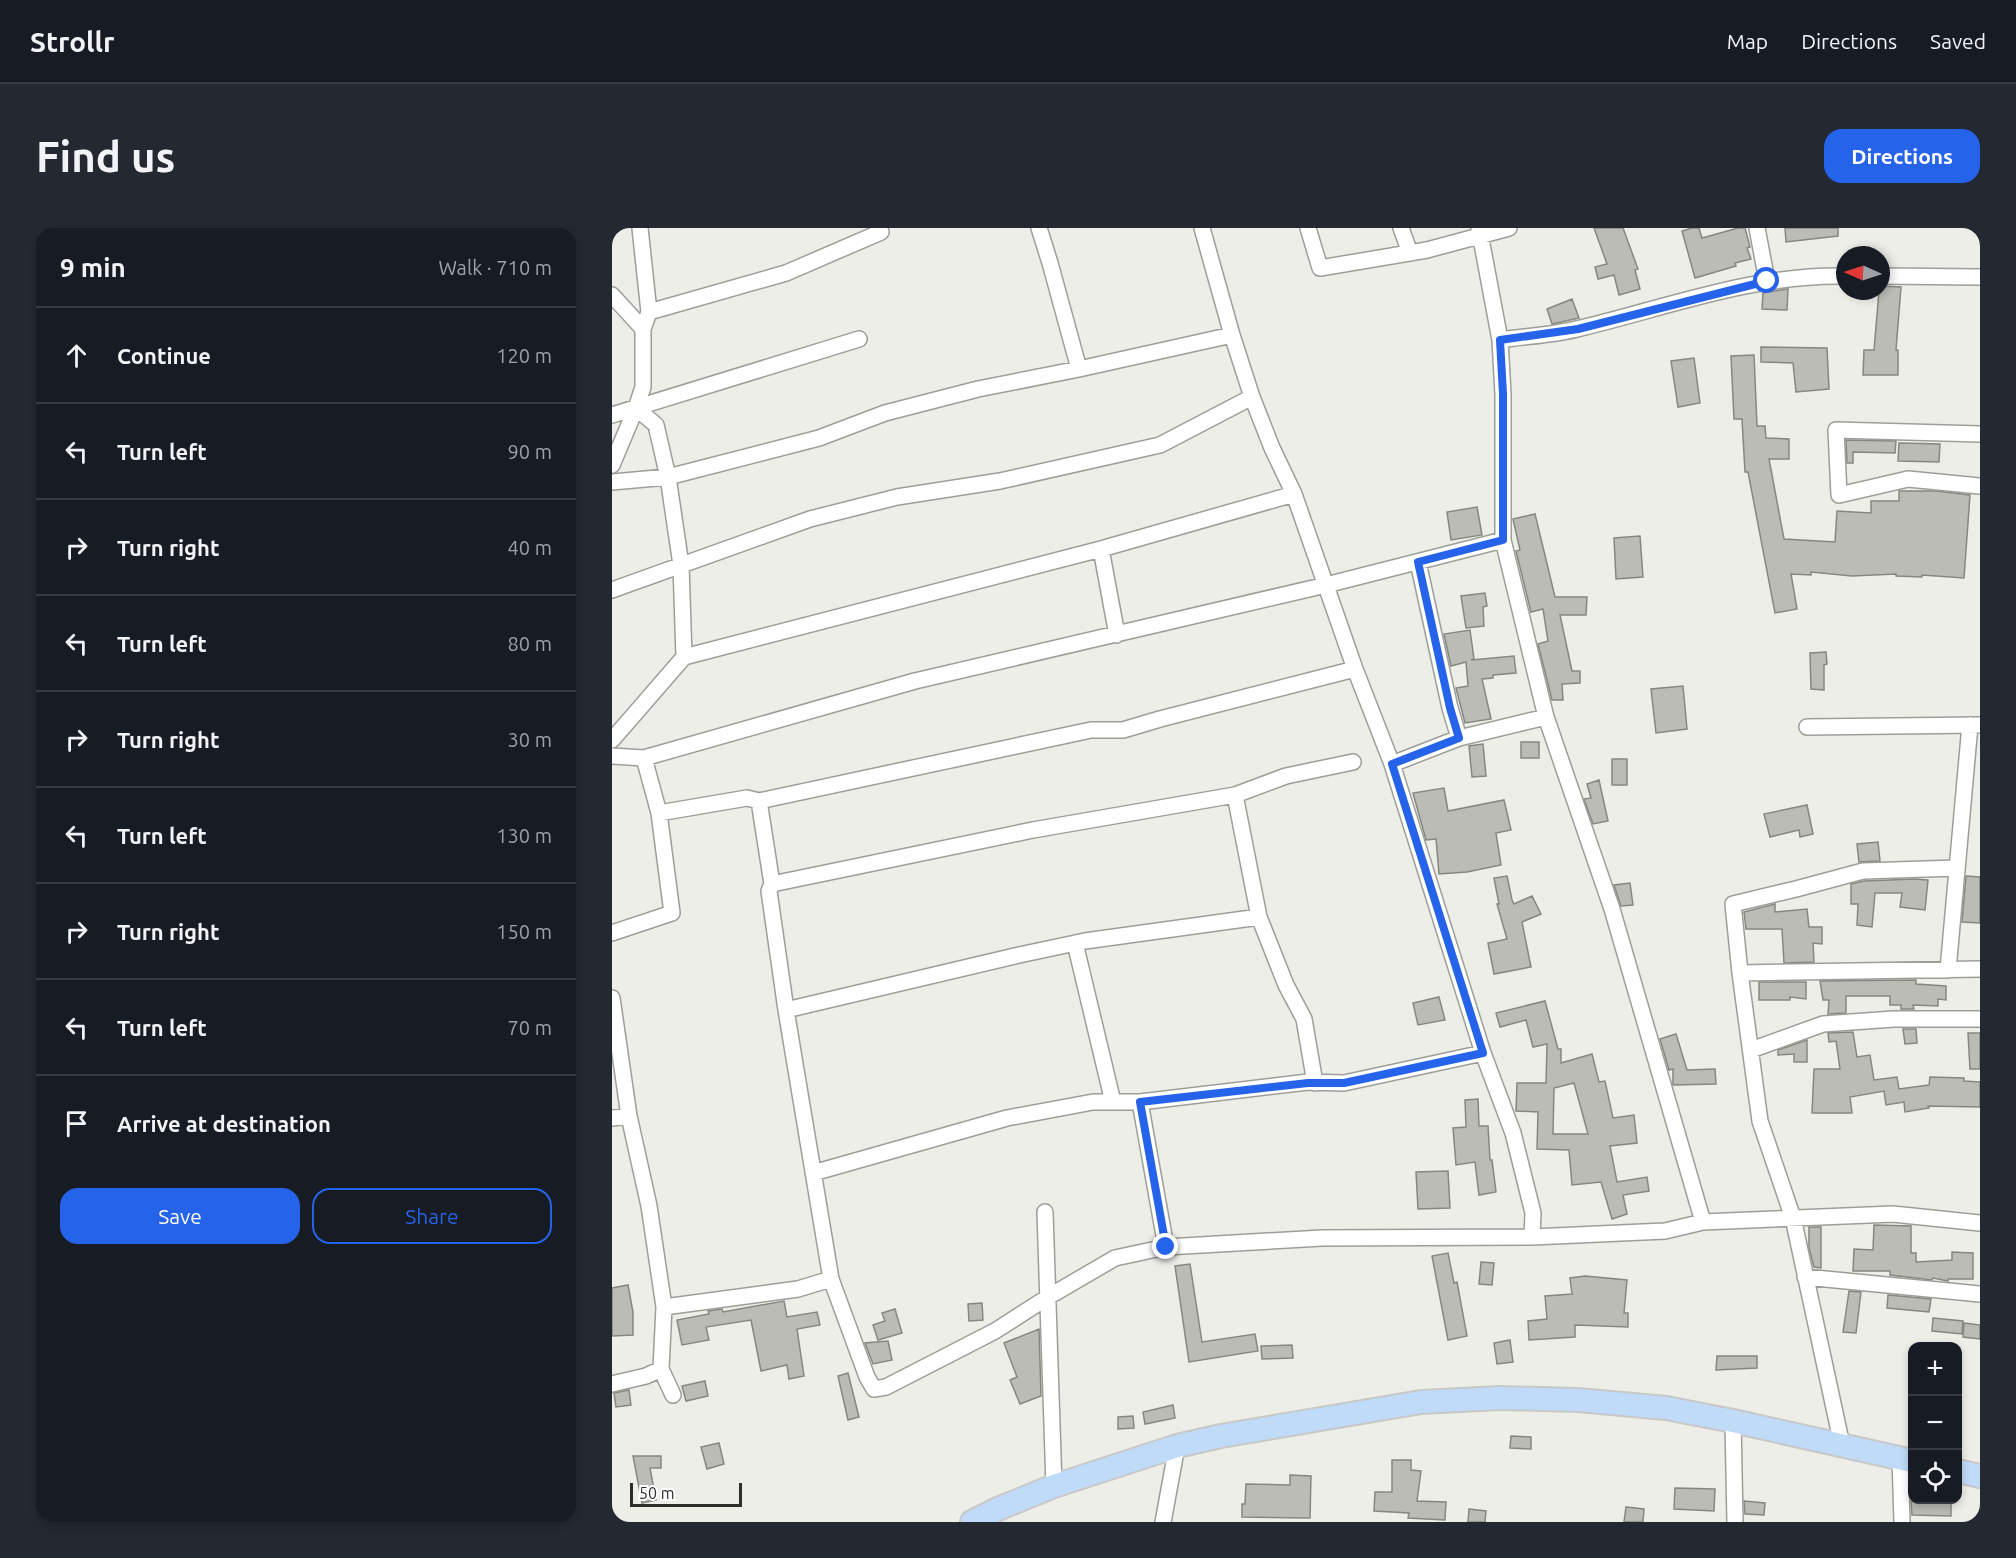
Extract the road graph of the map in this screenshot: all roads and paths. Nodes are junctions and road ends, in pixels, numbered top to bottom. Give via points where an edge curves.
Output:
1 (640, 228) edge
2 (879, 228) edge
3 (1039, 228) edge
4 (1202, 228) edge
5 (1308, 228) edge
6 (1401, 228) edge
7 (1509, 228) edge
8 (1757, 228) edge
9 (1479, 232) edge
10 (1410, 253) junction
11 (1836, 276) edge
12 (1890, 276) edge
13 (1980, 277) edge
14 (1767, 281) junction
15 (612, 295) edge
16 (649, 312) junction
17 (643, 329) junction
18 (1232, 335) junction
19 (860, 339) dead end
20 (1500, 340) junction
21 (1079, 369) junction
22 (1252, 397) junction
23 (636, 408) junction
24 (612, 415) edge
25 (1980, 434) edge
26 (612, 465) edge
27 (668, 477) junction
28 (612, 482) edge
29 (1980, 486) edge
30 (1294, 494) junction
31 (1503, 540) junction
32 (1101, 549) junction
33 (1418, 562) junction
34 (681, 565) junction
35 (1326, 585) junction
36 (612, 590) edge
37 (1117, 635) junction
38 (684, 657) junction
39 (1355, 669) junction
40 (1546, 717) junction
41 (1975, 725) edge
42 (1807, 728) dead end
43 (1459, 738) junction
44 (612, 740) edge
45 (612, 756) edge
46 (644, 758) junction
47 (1353, 762) dead end
48 (1392, 764) junction
49 (1235, 795) junction
50 (759, 801) junction
51 (659, 813) junction
52 (1957, 868) junction
53 (772, 884) junction
54 (1259, 917) junction
55 (612, 933) edge
56 (1075, 944) junction
57 (1980, 969) edge
58 (1948, 970) junction
59 (1740, 973) junction
60 (612, 998) edge
61 (786, 1010) junction
62 (1980, 1019) edge
63 (1751, 1050) junction
64 (1483, 1053) junction
65 (1315, 1083) junction
66 (1113, 1102) junction
67 (1140, 1102) junction
68 (630, 1116) junction
69 (612, 1118) edge
70 (813, 1173) junction
71 (1045, 1212) dead end
72 (1793, 1218) junction
73 (1703, 1222) junction
74 (1980, 1223) edge
75 (1532, 1237) junction
76 (1166, 1247) junction
77 (1804, 1277) junction
78 (831, 1278) junction
79 (1980, 1294) edge
80 (1048, 1296) junction
81 (664, 1307) junction
82 (661, 1369) junction
83 (612, 1384) edge
84 (673, 1395) dead end
85 (1733, 1420) junction
86 (1842, 1445) junction
87 (1177, 1446) junction
88 (1906, 1460) edge
89 (1962, 1472) edge
90 (1980, 1476) edge
91 (1054, 1486) junction
92 (998, 1515) edge
93 (972, 1522) edge
94 (1163, 1522) edge
95 (1735, 1522) edge
96 (1902, 1522) edge

1 - 16 street
2 - 16 street via 881,232 786,273
3 - 21 street
4 - 18 street
5 - 10 street via 1320,268
6 - 10 street
7 - 9 street
8 - 14 street
9 - 10 street
9 - 20 street
11 - 14 street
12 - 13 street
14 - 20 street via 1578,329
15 - 17 street
16 - 17 street
17 - 23 street via 643,387
18 - 21 street
18 - 22 street
19 - 23 street
20 - 31 street
21 - 27 street via 885,413 819,438
22 - 30 street
22 - 34 street via 1160,445 1000,482 897,497 810,519
23 - 24 street
23 - 26 street
23 - 27 street via 656,425
25 - 29 street via 1836,430 1839,495 1908,479
27 - 28 street
27 - 34 street
30 - 32 street
30 - 35 street
31 - 33 street
31 - 40 street
32 - 37 street
32 - 38 street
33 - 35 street
33 - 43 street
34 - 36 street
34 - 38 street
35 - 37 street
35 - 39 street
37 - 46 street via 915,681
38 - 44 street
39 - 48 street
39 - 50 street via 1123,730 1091,730
40 - 43 street
40 - 73 street via 1612,909
41 - 42 street
41 - 52 street
43 - 48 street
45 - 46 street
46 - 51 street
47 - 49 street via 1286,776
48 - 64 street
49 - 53 street via 1034,830
49 - 54 street
50 - 51 street via 747,798
50 - 53 street
51 - 55 street via 672,913
52 - 58 street
52 - 59 street via 1863,871 1733,904
53 - 61 street via 769,891
54 - 56 street
54 - 65 street via 1304,1019
56 - 61 street
56 - 66 street
57 - 58 street
58 - 59 street
59 - 63 street
60 - 68 street
61 - 70 street
62 - 63 street via 1823,1024
63 - 72 street via 1760,1121
64 - 65 street via 1344,1083
64 - 75 street via 1514,1133 1533,1213
65 - 67 street
66 - 67 street
66 - 70 street via 1007,1118
67 - 76 street
68 - 69 street
68 - 81 street
70 - 78 street
71 - 80 street
72 - 73 street
72 - 74 street via 1893,1214
72 - 77 street
73 - 75 street via 1665,1231
75 - 76 street via 1323,1238
76 - 80 street via 1115,1258
77 - 79 street
77 - 86 street
78 - 80 street via 874,1389 886,1387 995,1331
78 - 81 street via 798,1289
80 - 91 street
81 - 82 street
82 - 83 street
82 - 84 street
85 - 86 main road
85 - 87 main road via 1666,1408 1500,1398 1421,1402
85 - 95 street
86 - 88 main road
87 - 91 main road
87 - 94 street
88 - 96 street
89 - 90 main road
91 - 92 main road
92 - 93 main road

